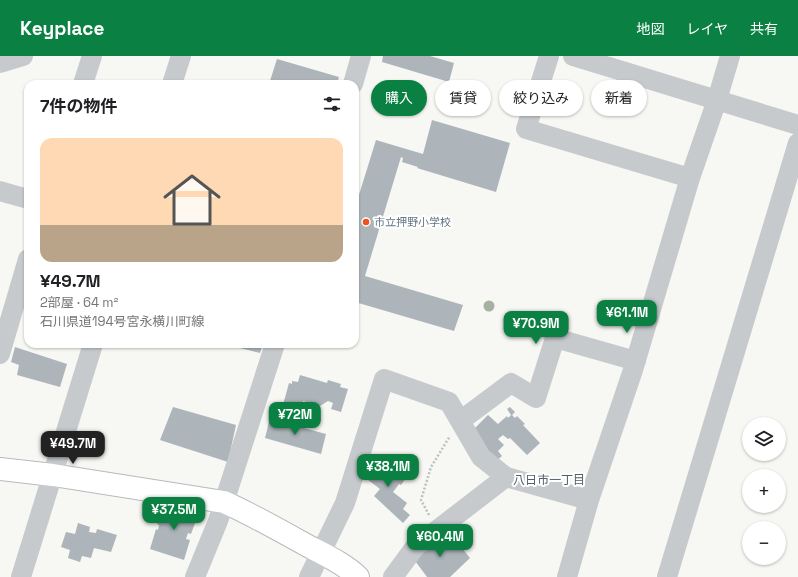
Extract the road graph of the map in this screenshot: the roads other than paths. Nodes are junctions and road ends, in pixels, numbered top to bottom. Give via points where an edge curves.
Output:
1 (23, 56) edge
2 (92, 56) edge
3 (181, 56) edge
4 (362, 56) edge
5 (549, 56) edge
6 (573, 56) edge
7 (730, 56) edge
8 (0, 62) edge
9 (84, 80) edge
10 (173, 80) edge
11 (354, 80) edge
12 (717, 100) junction
13 (798, 125) edge
14 (798, 143) edge
15 (690, 178) junction
16 (0, 191) edge
17 (24, 198) edge
18 (24, 267) edge
19 (8, 301) edge
20 (92, 348) edge
21 (274, 348) edge
22 (0, 354) edge
23 (636, 361) junction
24 (460, 421) junction
25 (0, 469) edge
26 (53, 475) junction
27 (506, 477) junction
28 (589, 500) junction
29 (224, 502) junction
30 (320, 553) junction
31 (21, 577) edge
32 (195, 577) edge
33 (309, 577) edge
34 (358, 577) edge
35 (393, 577) edge
36 (566, 577) edge
37 (667, 577) edge

1 - 8 street
2 - 9 street
3 - 10 street
4 - 11 street
5 - 15 street via 526,129
6 - 12 street
7 - 12 street
12 - 13 street
12 - 15 street
14 - 37 street
15 - 23 street
16 - 17 street
18 - 19 street
19 - 22 street
20 - 26 street
21 - 29 street
23 - 24 street via 555,338 536,398 511,383
23 - 28 street
24 - 27 street via 481,456
24 - 30 street via 449,402 384,379 345,503
25 - 26 main road
26 - 29 main road
26 - 31 street
27 - 28 street
27 - 35 street via 415,548
28 - 36 street
29 - 30 main road
29 - 32 street
30 - 33 street
30 - 34 main road

